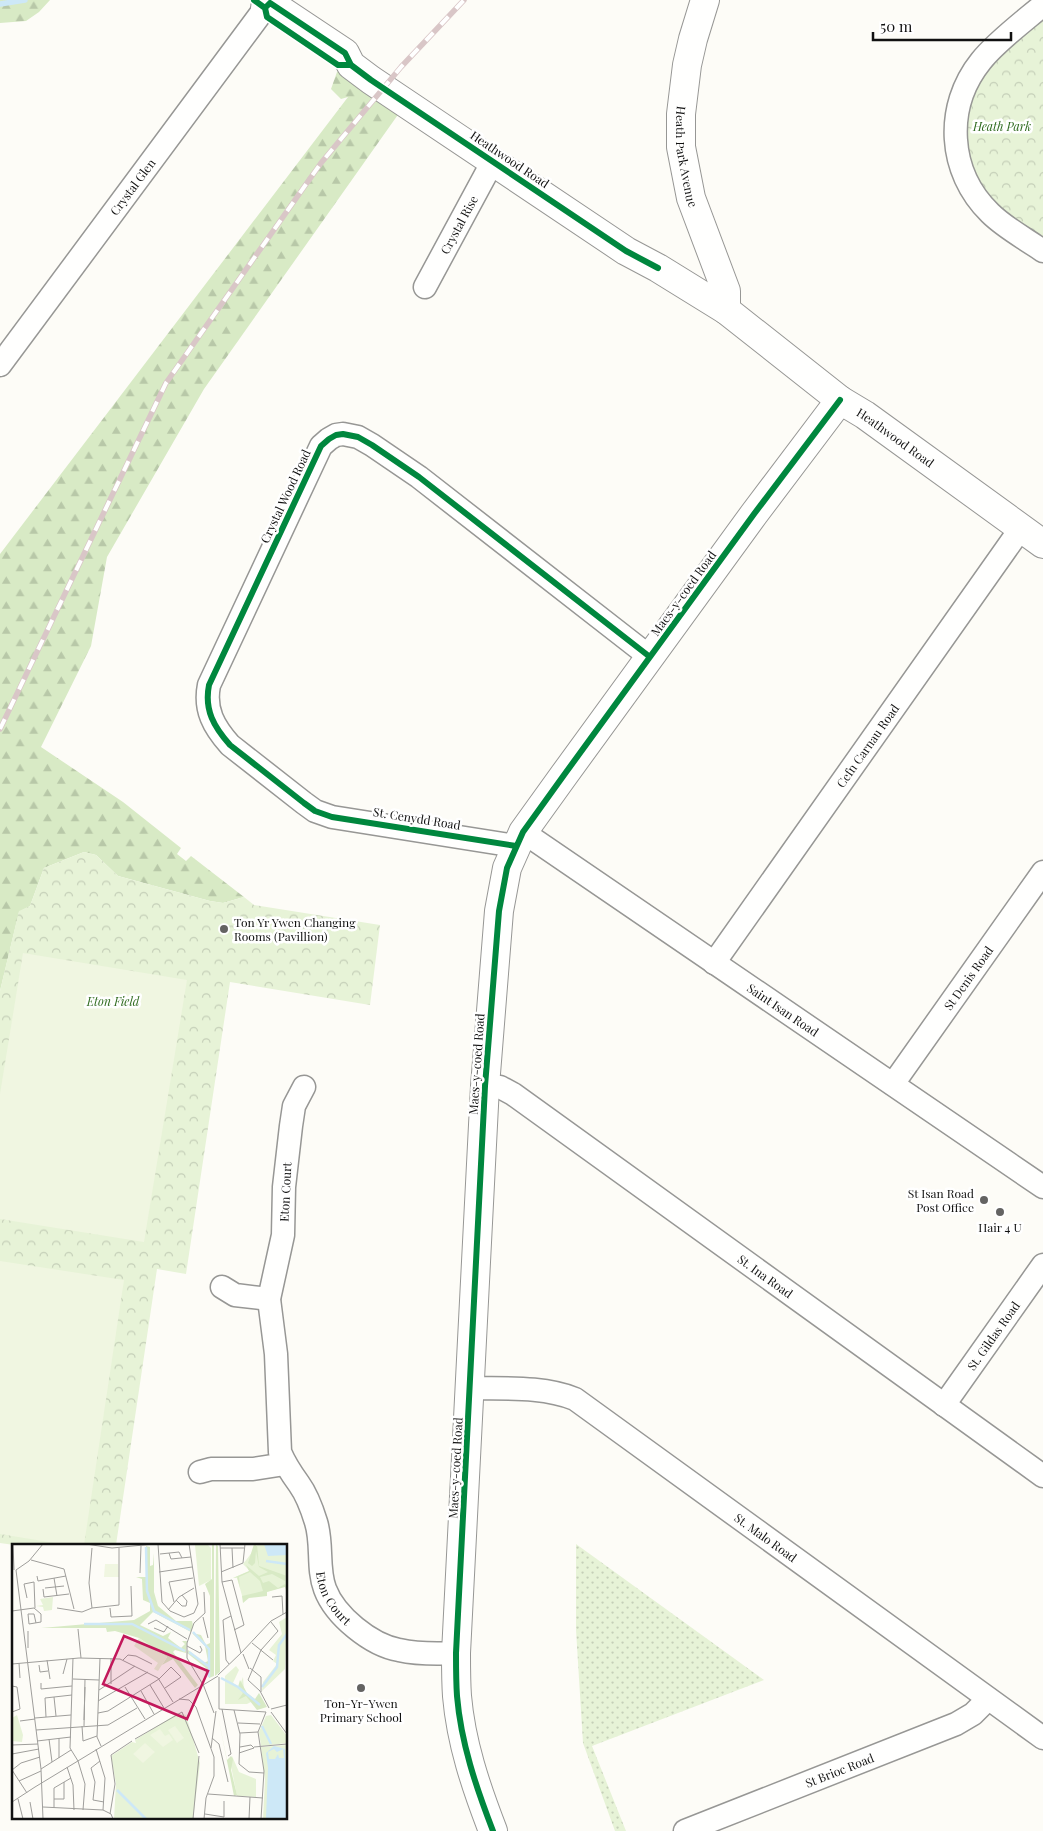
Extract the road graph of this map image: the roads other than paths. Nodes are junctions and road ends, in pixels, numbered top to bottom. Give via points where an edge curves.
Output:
1 (705, 0) edge
2 (260, 4) edge
3 (1043, 5) edge
4 (493, 161) junction
5 (1043, 251) edge
6 (425, 287) dead end
7 (726, 310) junction
8 (0, 365) edge
9 (840, 400) junction
10 (1021, 528) junction
11 (1043, 544) edge
12 (650, 658) junction
13 (315, 811) joint
14 (520, 839) junction
15 (1043, 872) edge
16 (714, 963) junction
17 (893, 1084) junction
18 (485, 1086) junction
19 (304, 1087) dead end
20 (1043, 1187) edge
21 (1043, 1265) edge
22 (222, 1287) dead end
23 (268, 1299) junction
24 (470, 1388) junction
25 (944, 1405) junction
26 (285, 1464) junction
27 (200, 1472) dead end
28 (1043, 1476) edge
29 (456, 1653) junction
30 (988, 1699) junction
31 (1043, 1738) edge
32 (493, 1831) edge
33 (685, 1831) edge

1 - 7 street, Heath Park Avenue via 687,65 681,147 691,198 726,291
2 - 4 street, Heathwood Road via 270,3 345,53 351,65
2 - 8 street, Crystal Glen
3 - 5 street via 977,66 959,100 954,129 962,172 981,204
4 - 6 street, Crystal Rise
4 - 7 street, Heathwood Road via 626,251
7 - 9 street, Heathwood Road
9 - 10 street, Heathwood Road
9 - 12 street, Maes-y-coed Road
10 - 11 street, Heathwood Road
10 - 16 street, Cefn Carnau Road
12 - 13 street, Crystal Wood Road via 372,444 350,434 329,438 321,446 230,639 207,696 211,720 230,745
12 - 14 street, Maes-y-coed Road
13 - 14 street, St. Cenydd Road via 332,817
14 - 16 street, Saint Isan Road
14 - 18 street, Maes-y-coed Road via 507,868 499,911
15 - 17 street, St Denis Road
16 - 17 street, Saint Isan Road
17 - 20 street, Saint Isan Road
18 - 24 street, Maes-y-coed Road
18 - 25 street, St. Ina Road via 513,1094
19 - 23 street, Eton Court via 292,1116 284,1187 283,1235
21 - 25 street, St. Gildas Road
22 - 23 street via 235,1295
23 - 26 street, Eton Court via 276,1354 278,1437
24 - 29 street, Maes-y-coed Road
24 - 30 street, St. Malo Road via 549,1392 575,1399
25 - 28 street, St. Ina Road
26 - 27 street
26 - 29 street, Eton Court via 300,1485 316,1522 323,1582 334,1606 358,1630 382,1644 398,1650
29 - 32 street, Maes-y-coed Road via 457,1697 464,1743
30 - 31 street, St. Malo Road
30 - 33 street, St Brioc Road via 973,1714 956,1724

